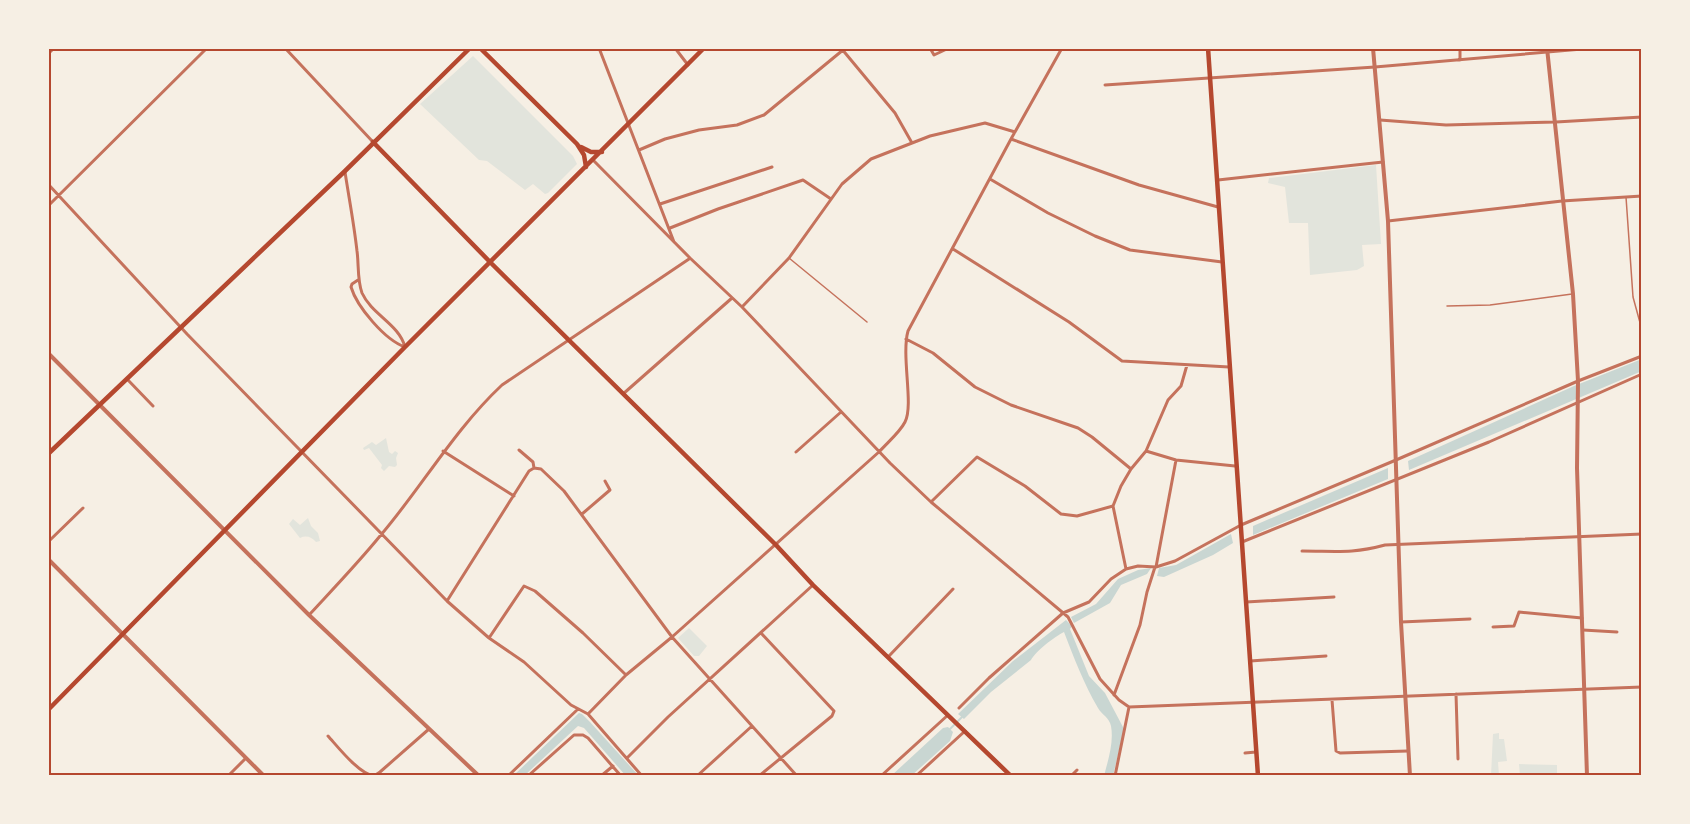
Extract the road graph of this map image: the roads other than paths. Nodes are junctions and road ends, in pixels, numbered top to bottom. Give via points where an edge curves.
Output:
1 (54, 48) edge
2 (207, 48) edge
3 (285, 48) edge
4 (469, 48) edge
5 (480, 48) edge
6 (599, 48) edge
7 (675, 48) edge
8 (704, 48) edge
9 (930, 48) edge
10 (949, 48) edge
11 (1062, 48) edge
12 (1208, 48) edge
13 (1373, 48) edge
14 (1460, 48) edge
15 (1594, 48) edge
16 (842, 49) edge
17 (1548, 50) edge
18 (48, 54) edge
19 (1460, 60) junction
20 (688, 64) junction
21 (1375, 68) junction
22 (1210, 79) junction
23 (1105, 85) dead end
24 (1642, 117) edge
25 (1380, 120) junction
26 (1556, 122) junction
27 (629, 124) junction
28 (1015, 132) junction
29 (1011, 139) junction
30 (373, 142) junction
31 (912, 143) junction
32 (577, 144) junction
33 (639, 150) junction
34 (602, 152) junction
35 (593, 160) junction
36 (1383, 162) junction
37 (586, 167) junction
38 (772, 167) dead end
39 (345, 171) junction
40 (989, 179) junction
41 (1218, 180) junction
42 (48, 184) edge
43 (59, 195) junction
44 (1642, 196) edge
45 (1626, 197) junction
46 (831, 200) junction
47 (1562, 201) junction
48 (660, 204) junction
49 (48, 206) edge
50 (1218, 207) junction
51 (1388, 221) junction
52 (670, 228) junction
53 (675, 243) junction
54 (952, 249) junction
55 (690, 258) junction
56 (789, 258) junction
57 (490, 262) junction
58 (1222, 262) junction
59 (358, 280) junction
60 (1573, 294) junction
61 (732, 298) junction
62 (1447, 306) dead end
63 (742, 307) junction
64 (867, 322) dead end
65 (182, 328) junction
66 (1642, 330) edge
67 (906, 339) junction
68 (570, 340) junction
69 (405, 347) junction
70 (48, 353) edge
71 (1642, 356) edge
72 (1188, 365) junction
73 (1229, 367) junction
74 (1642, 374) edge
75 (127, 379) junction
76 (1578, 381) junction
77 (623, 394) junction
78 (1578, 403) junction
79 (100, 405) junction
80 (153, 406) dead end
81 (841, 412) junction
82 (519, 450) dead end
83 (443, 451) junction
84 (880, 451) junction
85 (1146, 451) junction
86 (796, 452) dead end
87 (301, 453) junction
88 (48, 454) edge
89 (1176, 460) junction
90 (1396, 460) junction
91 (1235, 466) junction
92 (534, 468) junction
93 (1131, 469) junction
94 (1396, 478) junction
95 (605, 481) dead end
96 (514, 496) junction
97 (931, 502) junction
98 (1113, 507) junction
99 (83, 508) dead end
100 (582, 514) junction
101 (1241, 525) junction
102 (225, 530) junction
103 (1642, 534) edge
104 (381, 536) junction
105 (1580, 536) junction
106 (48, 542) edge
107 (1242, 542) junction
108 (776, 545) junction
109 (1399, 545) junction
110 (1302, 550) dead end
111 (48, 559) edge
112 (1155, 568) junction
113 (1126, 569) junction
114 (813, 585) junction
115 (953, 589) dead end
116 (1334, 597) dead end
117 (447, 601) junction
118 (1246, 603) junction
119 (1063, 613) junction
120 (309, 615) junction
121 (1582, 618) junction
122 (1470, 619) dead end
123 (1401, 622) junction
124 (1493, 627) dead end
125 (1583, 630) junction
126 (1617, 632) dead end
127 (124, 633) junction
128 (761, 633) junction
129 (672, 637) junction
130 (489, 638) junction
131 (889, 656) junction
132 (1326, 656) dead end
133 (1250, 661) junction
134 (626, 675) junction
135 (709, 679) junction
136 (1642, 687) edge
137 (1584, 689) junction
138 (1456, 694) junction
139 (1114, 695) junction
140 (1405, 698) junction
141 (1332, 700) junction
142 (1252, 702) junction
143 (1130, 707) junction
144 (959, 708) dead end
145 (578, 709) junction
146 (48, 710) edge
147 (588, 714) junction
148 (949, 714) junction
149 (752, 726) junction
150 (429, 729) junction
151 (965, 730) junction
152 (328, 736) dead end
153 (1408, 751) junction
154 (1256, 752) junction
155 (1245, 753) dead end
156 (246, 758) junction
157 (780, 758) junction
158 (627, 759) junction
159 (1458, 759) dead end
160 (613, 766) junction
161 (1077, 770) dead end
162 (228, 776) edge
163 (264, 776) edge
164 (479, 776) edge
165 (508, 776) edge
166 (528, 776) edge
167 (601, 776) edge
168 (621, 776) edge
169 (642, 776) edge
170 (697, 776) edge
171 (759, 776) edge
172 (797, 776) edge
173 (881, 776) edge
174 (916, 776) edge
175 (1011, 776) edge
176 (1071, 776) edge
177 (1115, 776) edge
178 (1258, 776) edge
179 (1410, 776) edge
180 (1587, 776) edge

1 - 18 street
2 - 43 street
3 - 30 street
4 - 30 main road
5 - 32 main road
6 - 27 street
7 - 20 street
8 - 20 main road
9 - 10 street via 934,55
11 - 28 street
12 - 22 main road
13 - 21 street
14 - 19 street
15 - 17 street
16 - 31 street via 895,113
16 - 33 street via 764,115 737,125 665,139
17 - 19 street
17 - 26 street
19 - 21 street
20 - 27 main road
21 - 22 street
21 - 25 street
22 - 23 street
22 - 41 main road
24 - 26 street
25 - 26 street via 1446,125
25 - 36 street
26 - 47 street
27 - 33 street
27 - 34 main road
28 - 29 street
28 - 31 street via 985,123
29 - 40 street
29 - 50 street via 1139,185
30 - 39 main road
30 - 57 main road
31 - 46 street via 864,163
32 - 34 main road via 587,151
32 - 37 main road
33 - 48 street
34 - 35 main road
35 - 37 main road
35 - 53 street
36 - 41 street
36 - 51 street
37 - 57 main road
38 - 48 street
39 - 59 street via 358,254
39 - 65 main road
40 - 54 street
40 - 58 street via 1048,213 1130,250
41 - 50 main road
42 - 43 street
43 - 49 street
43 - 65 street
44 - 45 street
45 - 47 street
45 - 66 lane via 1633,297
46 - 52 street via 803,180
46 - 56 street
47 - 51 street
47 - 60 street
48 - 52 street
50 - 58 main road
51 - 90 street
52 - 53 street
53 - 55 street
54 - 67 street
54 - 72 street via 1069,322 1122,361
55 - 61 street
55 - 68 street
56 - 63 street
56 - 64 lane
57 - 68 main road
57 - 69 main road
58 - 73 main road
59 - 69 street via 369,304 402,336
59 - 69 street via 351,287 360,307 395,343
60 - 62 lane via 1490,305
60 - 76 street
61 - 63 street
61 - 77 street
63 - 81 street
65 - 75 main road
65 - 87 street
67 - 84 street via 908,413 903,425
67 - 93 street via 933,353 975,387 1011,405 1078,428
68 - 77 main road
68 - 83 street via 502,386
69 - 87 main road
70 - 79 street
71 - 76 street
72 - 73 street
72 - 85 street
73 - 91 main road
74 - 78 street
75 - 79 main road
75 - 80 street
76 - 78 street
76 - 90 street
77 - 108 main road
78 - 94 street
78 - 105 street
79 - 88 main road
79 - 102 street
81 - 84 street
81 - 86 street
82 - 92 street via 533,462
83 - 96 street
83 - 104 street
84 - 97 street
84 - 108 street
85 - 89 street
85 - 93 street
87 - 102 main road
87 - 104 street
89 - 91 street
89 - 112 street
90 - 94 street
90 - 101 street
91 - 101 main road
92 - 96 street
92 - 100 street via 542,469
93 - 98 street
94 - 107 street
94 - 109 street
95 - 100 street via 610,490
96 - 117 street
97 - 98 street via 977,457 1061,514 1077,516
97 - 119 street
98 - 113 street
99 - 106 street
100 - 129 street
101 - 107 main road
101 - 112 street via 1179,560
102 - 120 street
102 - 127 main road
103 - 105 street
104 - 117 street
104 - 120 street
105 - 109 street
105 - 121 street
107 - 118 main road
108 - 114 main road
108 - 129 street
109 - 110 street via 1346,552
109 - 123 street
111 - 127 street
112 - 113 street
112 - 139 street via 1140,625
113 - 119 street via 1089,602
114 - 128 street
114 - 131 main road
115 - 131 street
116 - 118 street
117 - 130 street
118 - 133 main road
119 - 139 street via 1100,679
119 - 144 street
120 - 150 street
121 - 124 street via 1519,612 1514,626
121 - 125 street
122 - 123 street
123 - 140 street
125 - 126 street
125 - 137 street
127 - 146 main road
127 - 156 street
128 - 135 street
128 - 157 street via 834,711
129 - 134 street
129 - 135 street
130 - 134 street via 524,586 535,591
130 - 145 street via 524,662
131 - 148 main road
132 - 133 street
133 - 142 main road
134 - 147 street
135 - 149 street
135 - 158 street
136 - 137 street
137 - 138 street
137 - 180 street
138 - 140 street
138 - 159 street
139 - 143 street
140 - 141 street
140 - 153 street
141 - 142 street
141 - 153 street via 1335,749 1340,753
142 - 143 street
142 - 154 main road
143 - 177 street
145 - 147 street
145 - 165 street
147 - 158 street
148 - 151 main road
148 - 173 street
149 - 157 street
149 - 170 street
150 - 152 street via 374,776 356,766
150 - 164 street
151 - 174 street
151 - 175 main road
153 - 179 street
154 - 155 street
154 - 178 main road
156 - 162 street
156 - 163 street
157 - 171 street
157 - 172 street
158 - 169 street
160 - 166 street via 586,736 574,735
160 - 167 street
160 - 168 street
161 - 176 street

